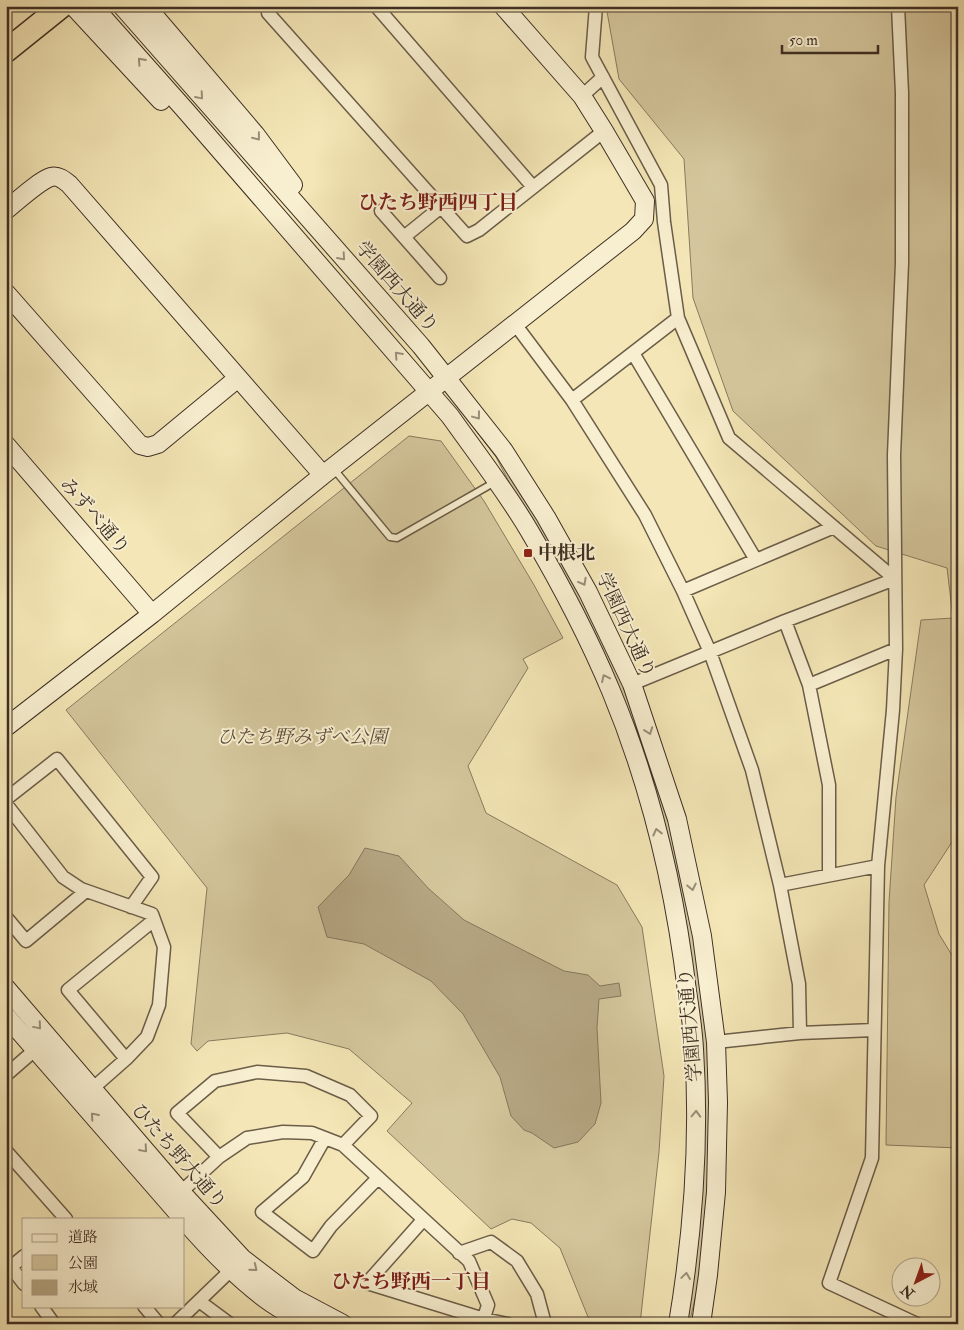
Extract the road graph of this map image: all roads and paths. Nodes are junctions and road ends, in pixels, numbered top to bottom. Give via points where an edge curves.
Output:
1 (62, 6) edge
2 (73, 6) edge
3 (122, 6) edge
4 (146, 6) edge
5 (268, 6) edge
6 (376, 6) edge
7 (503, 6) edge
8 (596, 6) edge
9 (898, 6) edge
10 (100, 14) dead end
11 (6, 51) edge
12 (603, 77) junction
13 (582, 96) junction
14 (604, 131) junction
15 (533, 187) junction
16 (441, 207) junction
17 (6, 210) edge
18 (381, 211) dead end
19 (318, 230) junction
20 (404, 237) junction
21 (440, 278) dead end
22 (332, 279) junction
23 (6, 293) edge
24 (678, 318) junction
25 (515, 324) junction
26 (633, 353) junction
27 (238, 378) junction
28 (447, 378) junction
29 (430, 391) junction
30 (572, 400) junction
31 (6, 446) edge
32 (328, 471) junction
33 (496, 481) junction
34 (834, 527) junction
35 (756, 560) junction
36 (895, 579) junction
37 (683, 591) junction
38 (152, 614) junction
39 (785, 621) junction
40 (896, 650) junction
41 (710, 652) junction
42 (632, 684) junction
43 (809, 685) junction
44 (6, 727) edge
45 (6, 799) edge
46 (6, 804) edge
47 (878, 866) junction
48 (829, 875) junction
49 (780, 885) junction
50 (86, 891) junction
51 (131, 906) junction
52 (6, 917) edge
53 (154, 920) junction
54 (6, 988) edge
55 (6, 1016) edge
56 (874, 1030) junction
57 (800, 1033) junction
58 (716, 1042) junction
59 (36, 1049) junction
60 (126, 1059) junction
61 (6, 1076) edge
62 (92, 1089) junction
63 (325, 1138) junction
64 (343, 1145) junction
65 (6, 1151) edge
66 (219, 1157) junction
67 (378, 1178) junction
68 (181, 1192) junction
69 (64, 1218) edge
70 (182, 1218) edge
71 (423, 1220) junction
72 (185, 1221) edge
73 (459, 1253) junction
74 (22, 1258) edge
75 (231, 1270) junction
76 (22, 1281) edge
77 (199, 1301) junction
78 (42, 1308) edge
79 (146, 1308) edge
80 (483, 1321) edge
81 (54, 1324) edge
82 (159, 1324) edge
83 (174, 1324) edge
84 (230, 1324) edge
85 (306, 1324) edge
86 (343, 1324) edge
87 (508, 1324) edge
88 (545, 1324) edge
89 (678, 1324) edge
90 (701, 1324) edge
91 (917, 1324) edge

1 - 11 highway
2 - 22 main road via 265,220
3 -> 19 main road, 学園西大通り
4 -> 19 main road via 256,134 296,189
5 - 16 street via 268,12
6 - 15 street
7 - 13 main road
8 - 12 street via 592,57
9 - 36 street via 902,93 902,263 894,455
22 -> 10 main road, 学園西大通り
12 - 13 street
12 - 24 street via 661,186
13 - 14 main road
14 - 15 street
14 - 25 main road via 645,201 644,219
15 - 16 street via 467,236
16 - 20 street
17 - 27 main road via 52,176 69,184
18 - 20 street
19 -> 28 main road, 学園西大通り
20 - 21 street
29 -> 22 main road, 学園西大通り
23 - 27 main road via 140,445 158,444
24 - 26 street
24 - 34 street via 729,438
25 - 28 main road
25 - 30 street
26 - 30 street
26 - 35 street
27 - 32 main road
28 - 29 main road
28 -> 42 main road, 学園西大通り via 504,451 546,517 588,592
29 - 32 main road
29 - 33 main road, 学園西大通り
30 - 37 street via 645,515
31 - 38 main road, みずべ通り
32 - 33 lane via 390,537 397,538
32 - 38 main road
89 -> 33 main road, 学園西大通り via 687,1273 696,1104 694,1047 681,940 656,828 611,691 568,601
34 - 35 street
34 - 36 street
35 - 37 street
36 - 39 street
36 - 40 street
37 - 41 street
38 - 44 main road
39 - 41 street
39 - 43 street
40 - 43 street
40 - 47 street
41 - 42 street
41 - 49 street via 752,770
42 -> 58 main road, 学園西大通り via 677,819 702,936
43 - 48 street via 829,785
45 - 51 street via 57,759 152,876
46 - 50 street via 64,877
47 - 48 street
47 - 56 street
48 - 49 street
49 - 57 street via 799,984
50 - 51 street
50 - 52 street via 26,940
51 - 53 street via 152,914
53 - 60 street via 164,947 159,1005 147,1037
53 - 60 street via 68,990
54 -> 62 main road, ひたち野大通り
55 - 59 main road, ひたち野大通り
56 - 57 street
56 - 91 street via 872,1158 829,1283
57 - 58 street
58 - 90 main road, 学園西大通り via 716,1192
59 - 61 street
70 -> 59 main road, ひたち野大通り
60 - 62 street
62 -> 68 main road, ひたち野大通り
63 - 64 street
63 - 66 street via 312,1133 283,1132 247,1138
63 - 67 street via 303,1177 262,1212 313,1251 331,1226
64 - 66 street via 371,1116 350,1095 306,1076 257,1072 215,1081 177,1113
64 - 67 street
65 - 69 street
66 - 68 street
67 - 71 street
68 -> 86 main road, ひたち野大通り via 243,1259 294,1298
71 - 73 street
71 - 80 street via 367,1283
72 - 75 main road, ひたち野大通り
73 - 80 street via 468,1261 488,1305
73 - 88 street via 491,1242 517,1261 537,1294
74 - 76 street via 11,1267
75 - 77 street
75 - 85 main road, ひたち野大通り via 268,1301
77 - 83 street
77 - 84 street
78 - 81 street
79 - 82 street
80 - 87 street

